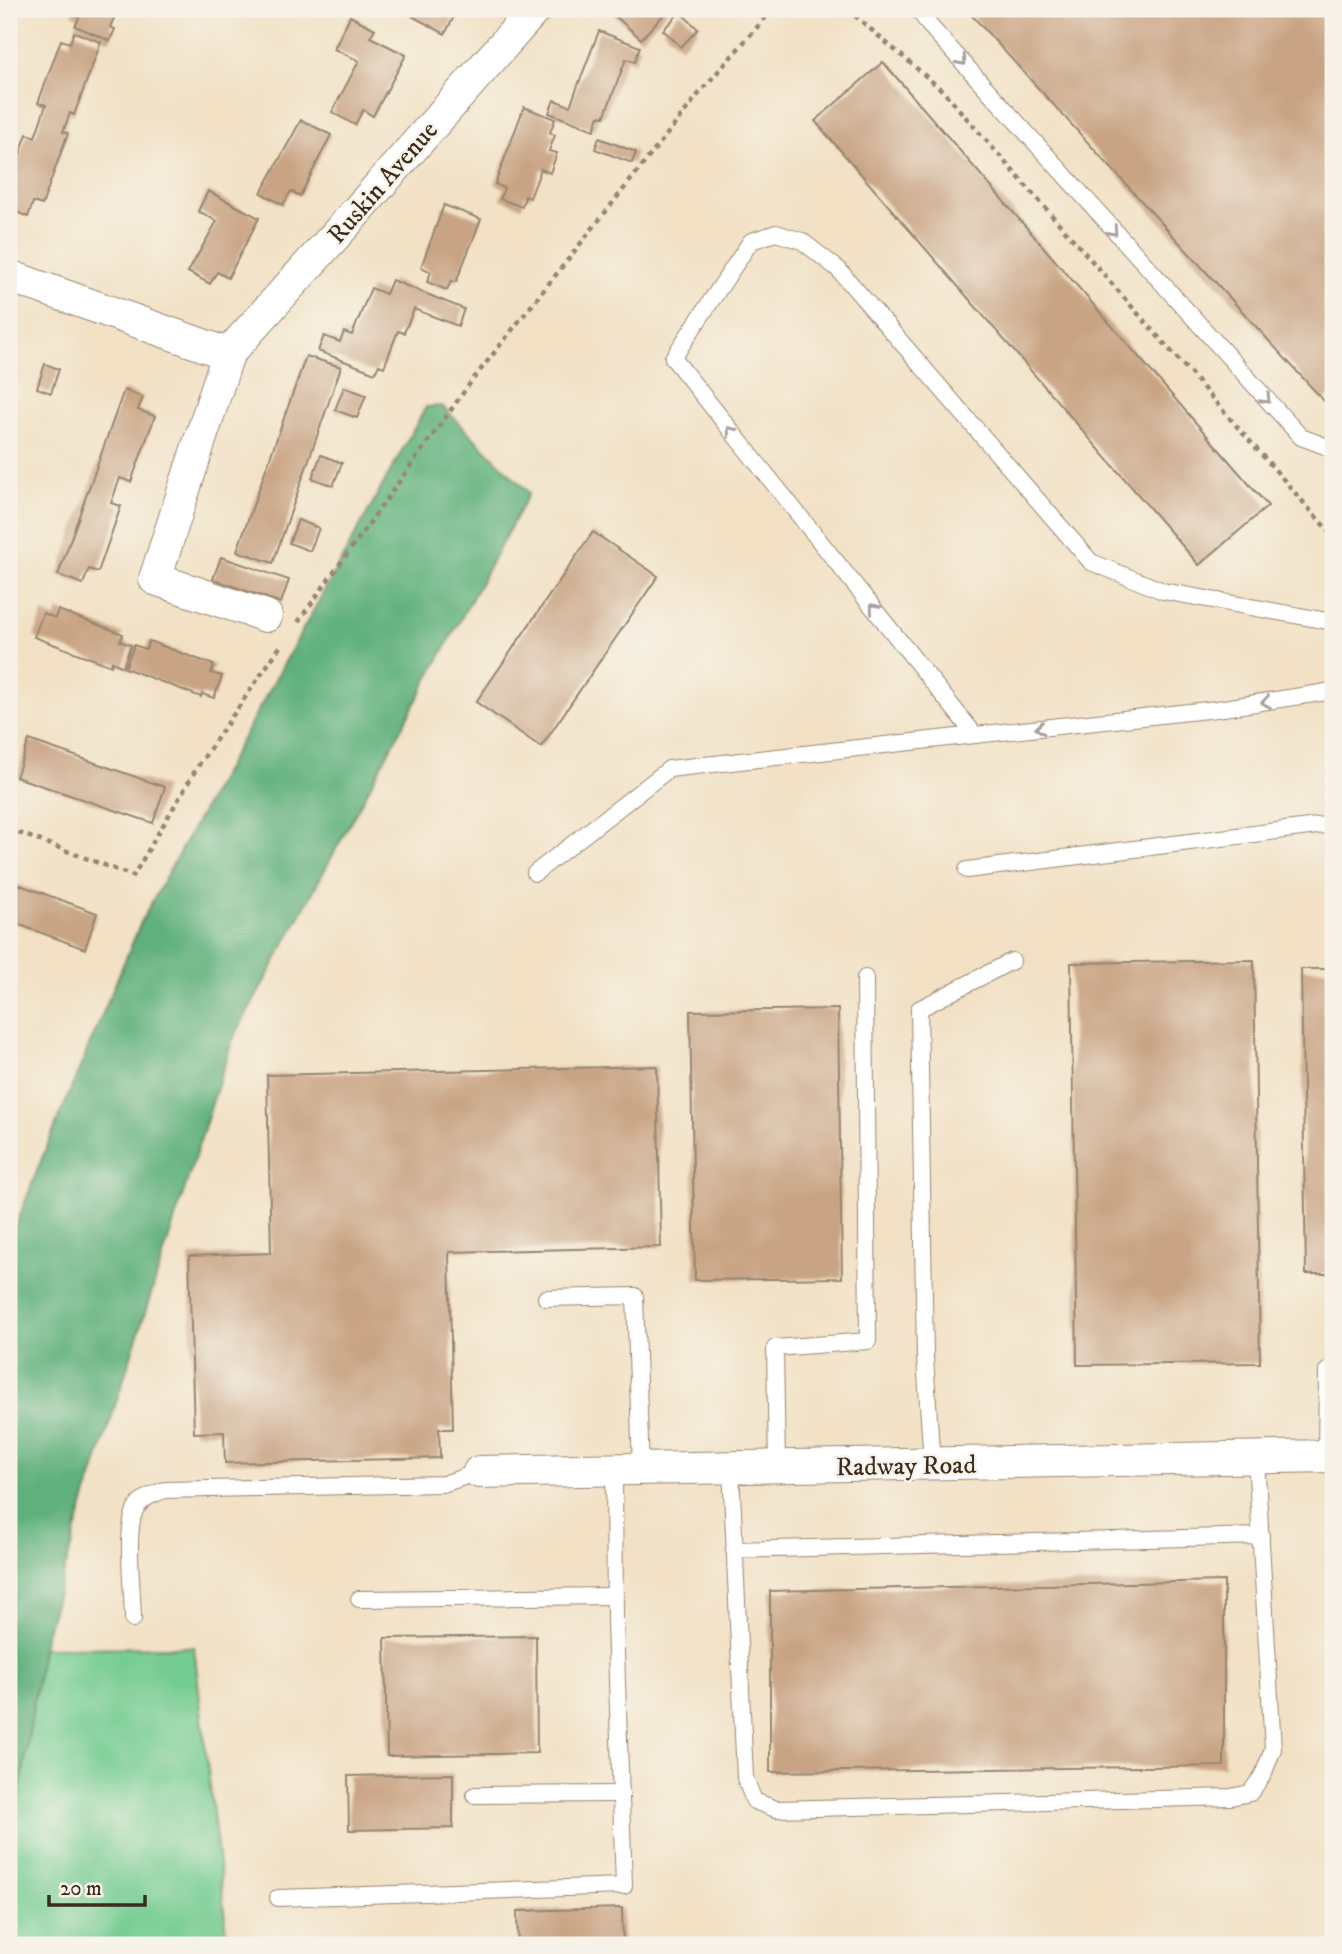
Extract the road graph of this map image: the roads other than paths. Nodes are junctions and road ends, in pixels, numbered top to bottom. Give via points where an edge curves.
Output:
1 (535, 9) edge
2 (918, 9) edge
3 (9, 276) edge
4 (228, 354) junction
5 (1333, 449) edge
6 (280, 622) road end
7 (1333, 622) edge
8 (1333, 691) edge
9 (975, 735) junction
10 (1333, 824) edge
11 (967, 870) dead end
12 (535, 873) dead end
13 (1012, 961) dead end
14 (865, 978) dead end
15 (546, 1298) dead end
16 (1333, 1371) edge
17 (1330, 1456) edge
18 (1256, 1458) junction
19 (932, 1464) junction
20 (777, 1467) junction
21 (731, 1468) junction
22 (628, 1470) junction
23 (479, 1472) joint
24 (1261, 1536) junction
25 (734, 1550) junction
26 (615, 1596) junction
27 (359, 1600) dead end
28 (134, 1619) dead end
29 (621, 1794) junction
30 (475, 1795) dead end
31 (278, 1898) dead end

1 - 4 street, Ruskin Avenue
2 -> 5 lane via 1301,437
3 - 4 street
4 - 6 street, Ruskin Avenue via 155,579
9 -> 7 lane via 673,358 751,242 776,233 802,242 838,270 1091,562 1163,591
8 -> 9 lane via 1217,709
9 - 12 lane via 669,769
10 - 11 lane
13 - 19 lane via 919,1009 925,1358
14 - 20 lane via 867,1340 775,1348
15 - 22 lane via 635,1296
16 - 17 lane via 1327,1371
17 - 18 street, Radway Road
18 - 19 street, Radway Road
18 - 24 lane
19 - 20 street, Radway Road
20 - 21 street, Radway Road
21 - 22 street, Radway Road
21 - 25 lane
22 - 23 street, Radway Road
22 - 26 lane
23 - 28 lane via 443,1484 165,1490 148,1496 135,1508 130,1526
24 - 25 lane
24 - 25 lane via 1273,1749 1250,1793 1204,1798 776,1809 754,1801 745,1778
26 - 27 lane
26 - 29 lane
29 - 30 lane
29 - 31 lane via 624,1886

